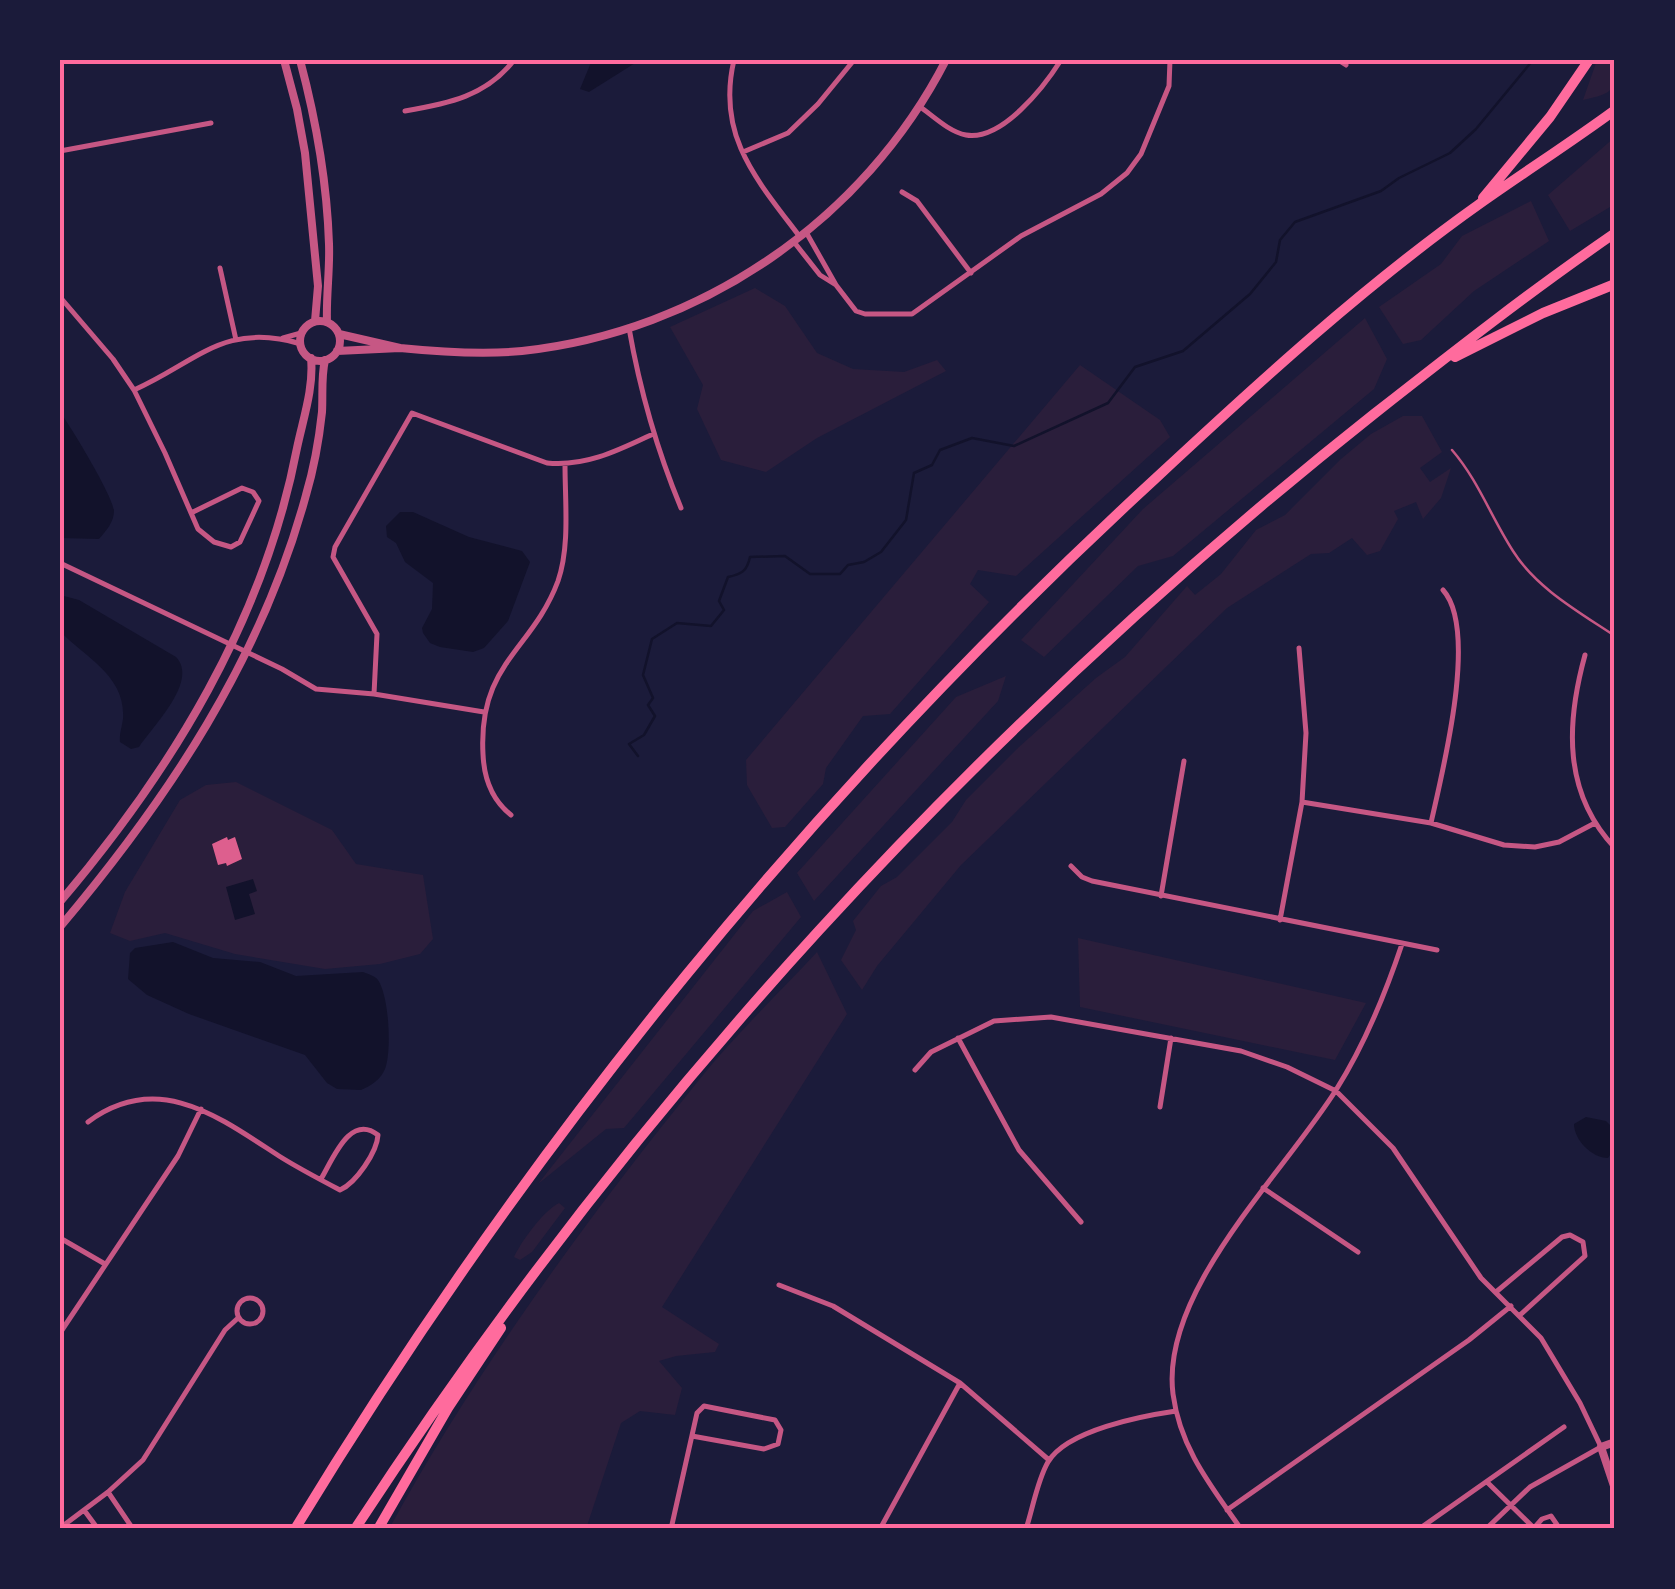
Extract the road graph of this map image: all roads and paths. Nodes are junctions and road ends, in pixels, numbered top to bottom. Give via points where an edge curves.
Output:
1 (284, 60) edge
2 (300, 60) edge
3 (514, 60) edge
4 (734, 60) edge
5 (854, 60) edge
6 (946, 60) edge
7 (1060, 60) edge
8 (1170, 60) edge
9 (1338, 60) edge
10 (1589, 60) edge
11 (1346, 65) dead end
12 (919, 106) junction
13 (1615, 110) edge
14 (405, 111) dead end
15 (211, 123) dead end
16 (60, 151) edge
17 (742, 153) junction
18 (902, 192) dead end
19 (1477, 206) junction
20 (1615, 233) edge
21 (800, 237) junction
22 (220, 268) dead end
23 (971, 273) junction
24 (1615, 284) edge
25 (836, 285) junction
26 (60, 297) edge
27 (315, 322) junction
28 (327, 322) junction
29 (628, 328) junction
30 (302, 333) junction
31 (339, 334) junction
32 (282, 338) junction
33 (236, 340) junction
34 (301, 344) junction
35 (400, 348) junction
36 (337, 351) junction
37 (311, 358) junction
38 (326, 360) junction
39 (1428, 372) junction
40 (134, 390) junction
41 (654, 434) junction
42 (1452, 450) dead end
43 (565, 465) junction
44 (682, 508) dead end
45 (191, 513) junction
46 (60, 563) edge
47 (1443, 590) dead end
48 (1615, 636) edge
49 (232, 645) junction
50 (1298, 648) dead end
51 (247, 652) junction
52 (1585, 655) dead end
53 (374, 694) junction
54 (484, 712) junction
55 (1184, 761) dead end
56 (1302, 802) junction
57 (511, 815) dead end
58 (1431, 823) junction
59 (1595, 823) junction
60 (1615, 848) edge
61 (1071, 866) dead end
62 (1161, 896) junction
63 (60, 902) edge
64 (1280, 920) junction
65 (60, 927) edge
66 (1402, 944) junction
67 (1437, 950) dead end
68 (958, 1037) junction
69 (1171, 1038) junction
70 (915, 1070) dead end
71 (1336, 1091) junction
72 (1160, 1107) dead end
73 (201, 1109) junction
74 (88, 1122) dead end
75 (320, 1179) junction
76 (1263, 1188) junction
77 (1081, 1222) dead end
78 (60, 1238) edge
79 (1358, 1252) dead end
80 (106, 1264) junction
81 (779, 1285) dead end
82 (1496, 1292) junction
83 (512, 1304) junction
84 (1511, 1306) junction
85 (1520, 1316) junction
86 (238, 1318) junction
87 (60, 1334) edge
88 (960, 1383) junction
89 (1176, 1411) junction
90 (1564, 1427) dead end
91 (692, 1436) junction
92 (1615, 1442) edge
93 (1601, 1447) junction
94 (1049, 1460) junction
95 (1487, 1482) junction
96 (1615, 1488) edge
97 (108, 1492) junction
98 (1509, 1504) junction
99 (84, 1510) junction
100 (1228, 1510) junction
101 (60, 1528) edge
102 (1534, 1528) edge
103 (98, 1529) edge
104 (133, 1529) edge
105 (295, 1529) edge
106 (355, 1529) edge
107 (378, 1529) edge
108 (670, 1529) edge
109 (880, 1529) edge
110 (1026, 1529) edge
111 (1241, 1529) edge
112 (1420, 1529) edge
113 (1486, 1529) edge
114 (1560, 1529) edge

1 - 27 street via 301,124 318,286
2 - 28 street via 325,194
3 - 14 street via 464,99
4 - 17 street via 730,125
5 - 17 street via 788,133
6 - 12 street
7 - 12 street via 1026,104 984,133 957,132
8 - 23 street via 1169,86 1127,173
9 - 11 street
10 - 19 highway
12 - 21 street via 870,172
13 - 19 highway
15 - 16 street
17 - 21 street
18 - 23 street
19 - 105 highway via 1275,370 1066,560 812,824 553,1144 421,1329
20 - 39 highway
21 - 25 street
21 - 25 street via 820,275
21 - 29 street via 713,293
22 - 33 street
23 - 25 street via 924,307 899,316 856,311
24 - 39 highway
26 - 40 street
27 - 28 street
27 - 30 street
28 - 31 street
29 - 35 street via 517,352
29 - 41 street
30 - 32 street
30 - 34 street
31 - 35 street
31 - 36 street
32 - 33 street
32 - 34 street
33 - 40 street via 202,351
34 - 37 street
35 - 36 street
36 - 38 street
37 - 38 street
37 - 49 street via 288,490
38 - 51 street via 307,494
39 - 83 highway via 1164,588 928,812 714,1048
40 - 45 street
41 - 43 street
41 - 44 street
42 - 48 lane via 1520,561
43 - 53 street via 412,412 332,557 377,634
43 - 54 street via 559,578 505,663
45 - 45 street via 198,530 231,547 240,542 259,501 242,488
46 - 49 street
47 - 58 street via 1454,606 1456,697
49 - 51 street
49 - 63 street via 139,802
50 - 56 street via 1306,720
51 - 53 street via 316,689
51 - 65 street via 162,796
52 - 59 street via 1574,694 1571,750
53 - 54 street
54 - 57 street via 485,771 494,797
55 - 62 street
56 - 58 street
56 - 64 street
58 - 59 street via 1535,847
59 - 60 street
61 - 62 street via 1092,882
62 - 64 street
64 - 66 street
66 - 67 street
66 - 71 street via 1384,999
68 - 69 street via 994,1021 1051,1016
68 - 70 street
68 - 77 street via 1020,1150
69 - 71 street via 1240,1051
69 - 72 street
71 - 76 street
71 - 82 street via 1393,1148
73 - 74 street via 129,1102
73 - 75 street
73 - 80 street
75 - 75 street via 348,1135 358,1128 378,1135 348,1186 340,1190
76 - 79 street
76 - 89 street via 1184,1315 1172,1372
78 - 80 street
80 - 87 street
81 - 88 street via 833,1306
82 - 84 street
82 - 85 street via 1562,1237 1583,1242 1585,1256
83 - 106 highway
83 - 107 highway
84 - 85 street
84 - 100 street
85 - 93 street via 1554,1356
86 - 86 street via 258,1322 259,1302 240,1302
86 - 97 street via 143,1460
88 - 94 street
88 - 109 street
89 - 94 street via 1138,1416 1083,1436
89 - 100 street via 1199,1471
90 - 95 street
91 - 91 street via 764,1449 778,1444 781,1430 775,1420 704,1406
91 - 108 street
92 - 93 street
93 - 96 street
93 - 98 street
94 - 110 street
95 - 98 street
95 - 112 street
97 - 99 street
97 - 104 street
98 - 102 street
98 - 113 street
99 - 101 street
99 - 103 street
100 - 111 street
102 - 114 street via 1551,1516

